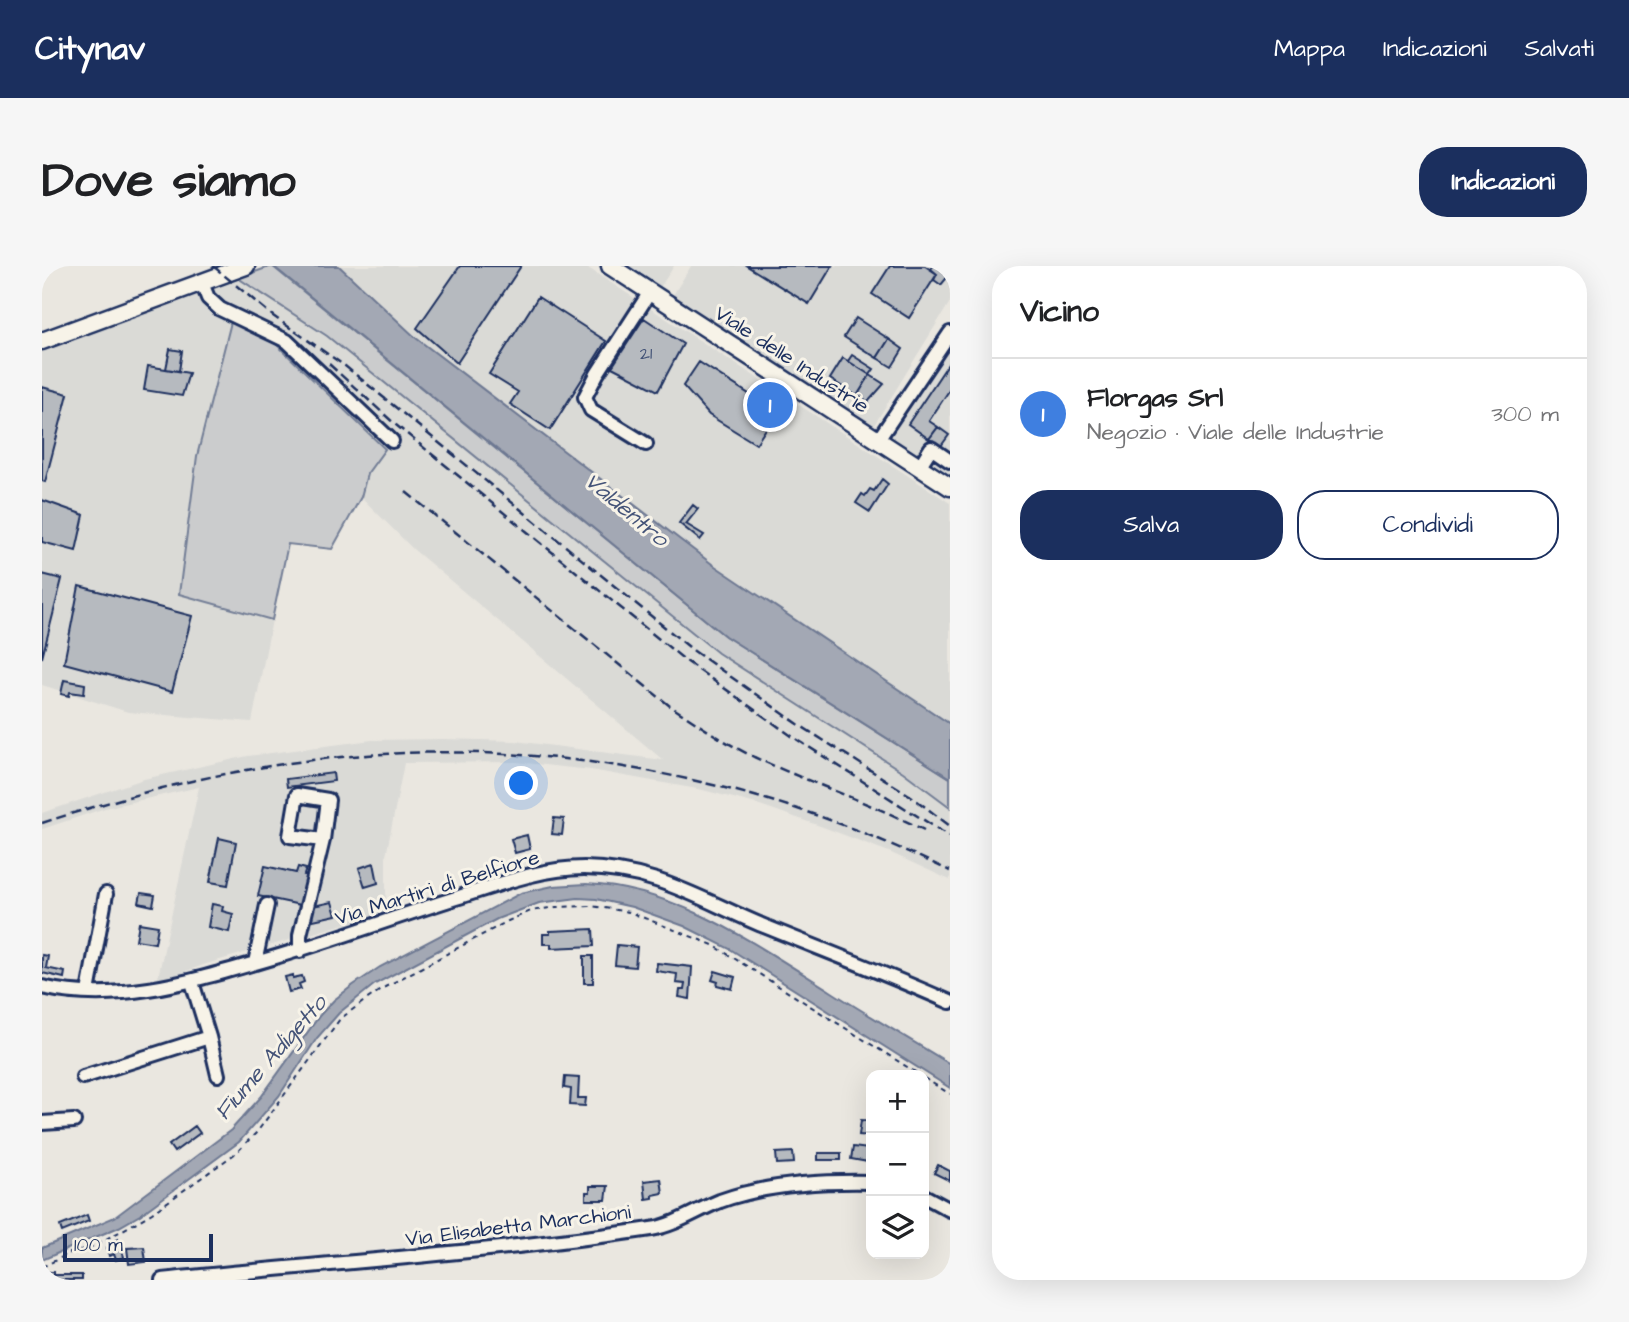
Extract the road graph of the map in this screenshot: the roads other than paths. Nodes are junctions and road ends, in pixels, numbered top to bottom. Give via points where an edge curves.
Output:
1 (247, 266) edge
2 (610, 266) edge
3 (202, 283) junction
4 (650, 292) junction
5 (950, 333) edge
6 (42, 341) edge
7 (878, 440) junction
8 (392, 441) dead end
9 (646, 444) dead end
10 (950, 461) edge
11 (919, 467) junction
12 (950, 487) edge
13 (323, 840) dead end
14 (106, 894) dead end
15 (267, 905) dead end
16 (300, 950) junction
17 (255, 963) junction
18 (192, 982) junction
19 (42, 987) edge
20 (88, 992) junction
21 (950, 1002) edge
22 (209, 1037) junction
23 (218, 1075) dead end
24 (83, 1077) dead end
25 (74, 1121) dead end
26 (42, 1123) edge
27 (866, 1182) edge
28 (929, 1199) edge
29 (950, 1210) edge
30 (180, 1279) edge
31 (162, 1280) edge

1 - 3 main road
2 - 4 main road, Viale delle Industrie
3 - 6 main road
3 - 8 street via 208,298 220,309 287,341
4 - 7 main road, Viale delle Industrie
4 - 9 street via 585,397 592,410
5 - 7 street
7 - 11 main road, Viale delle Industrie
10 - 11 street via 931,448
11 - 12 main road, Viale delle Industrie
13 - 16 street
14 - 20 street
15 - 17 street
16 - 17 street, Via Martiri di Belfiore
16 - 21 street, Via Martiri di Belfiore via 530,874 584,868 645,875 687,890
17 - 18 street, Via Martiri di Belfiore
18 - 20 street, Via Martiri di Belfiore
18 - 22 street
19 - 20 street, Via Martiri di Belfiore
22 - 23 street
22 - 24 street
25 - 26 street
27 - 30 street, Via Elisabetta Marchioni via 787,1185 722,1201 663,1227 426,1257
28 - 29 street
30 - 31 street, Via Elisabetta Marchioni

